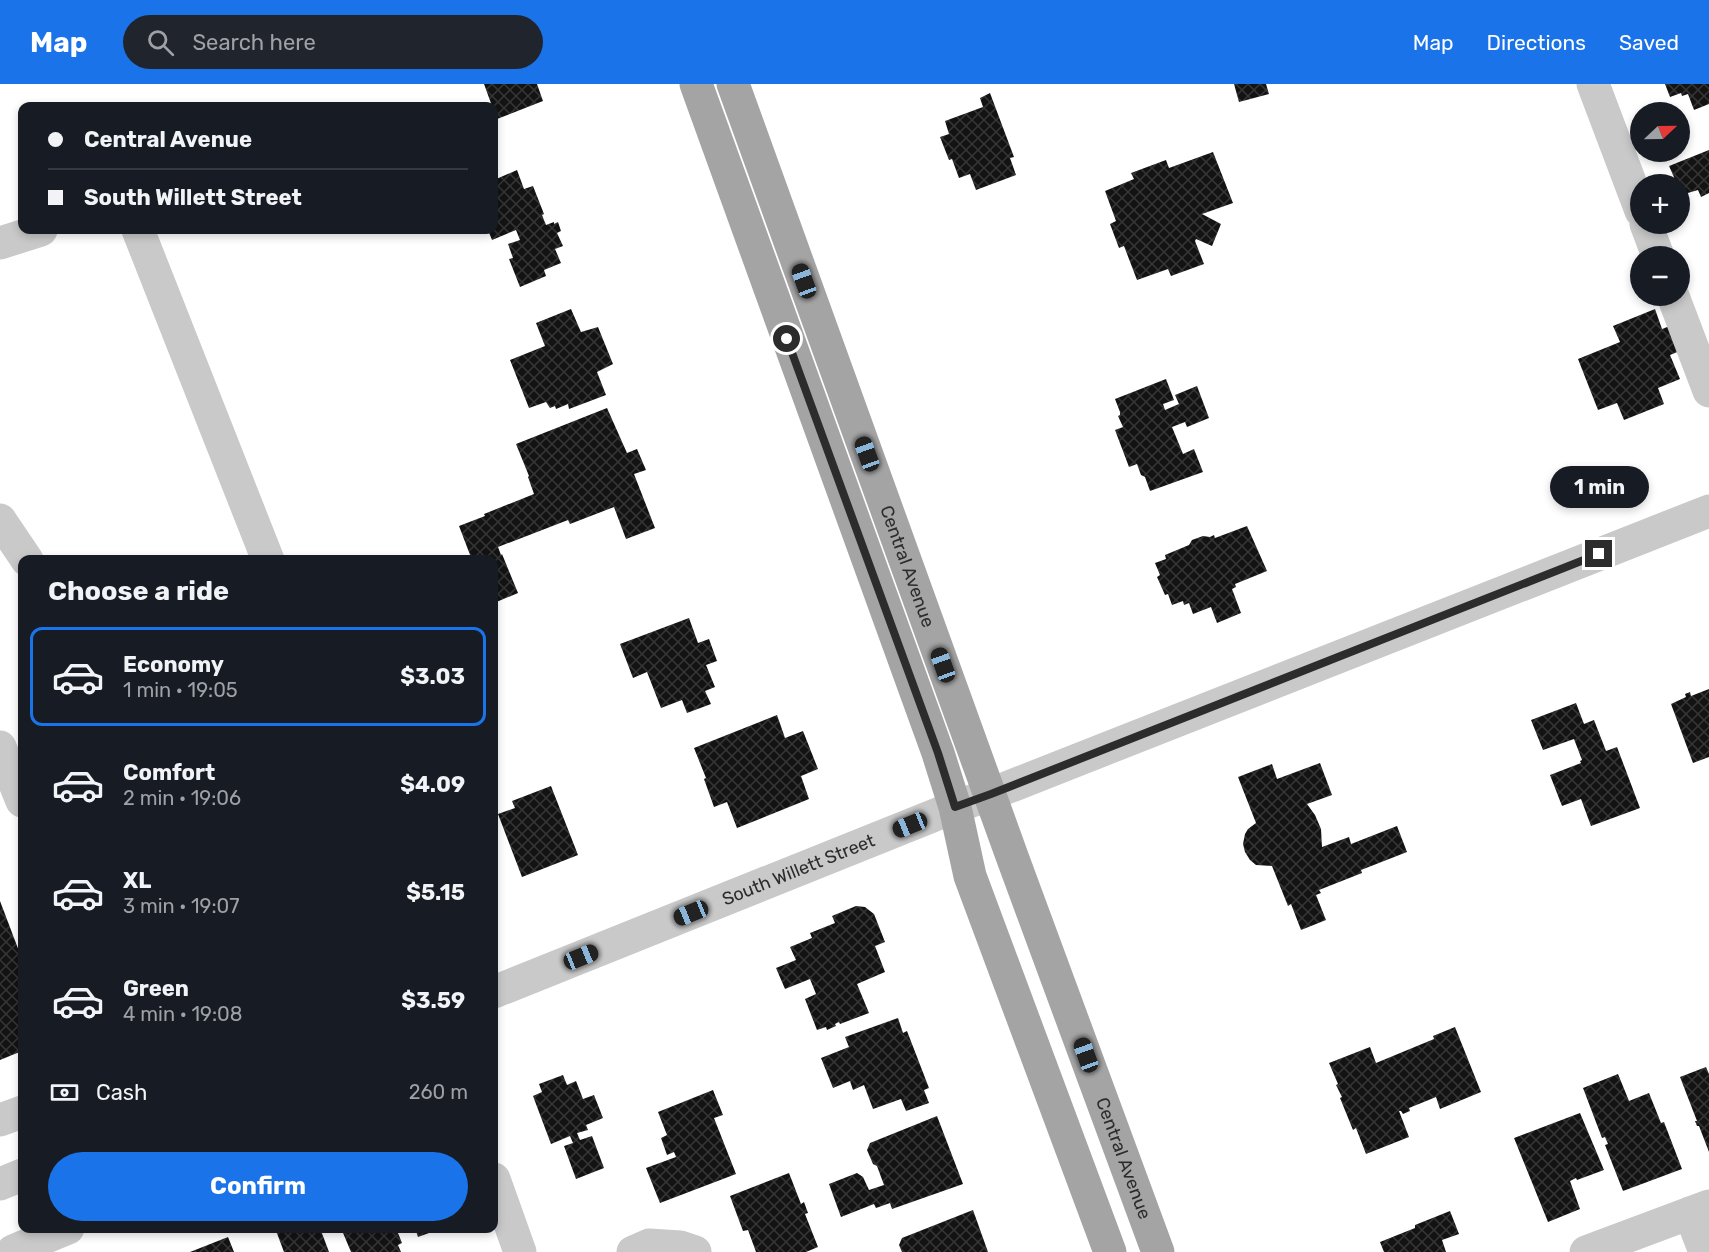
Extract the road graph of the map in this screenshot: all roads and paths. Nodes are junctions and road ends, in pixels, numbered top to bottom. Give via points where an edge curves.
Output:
1 (696, 84) edge
2 (733, 84) edge
3 (1593, 84) edge
4 (1630, 182) edge
5 (28, 234) edge
6 (140, 234) edge
7 (0, 243) edge
8 (1677, 306) edge
9 (1709, 391) edge
10 (851, 412) junction
11 (818, 424) junction
12 (1709, 511) edge
13 (0, 520) edge
14 (24, 555) edge
15 (266, 555) edge
16 (0, 747) edge
17 (18, 791) edge
18 (991, 794) junction
19 (955, 807) junction
20 (498, 990) edge
21 (18, 1113) edge
22 (0, 1120) edge
23 (18, 1177) edge
24 (0, 1184) edge
25 (498, 1190) edge
26 (1700, 1210) edge
27 (56, 1233) edge
28 (13, 1251) edge
29 (520, 1252) edge
30 (633, 1252) edge
31 (695, 1252) edge
32 (1110, 1252) edge
33 (1158, 1252) edge
34 (1586, 1252) edge
35 (1705, 1252) edge

1 - 11 main road, Central Avenue
2 - 10 main road, Central Avenue
3 - 4 street
5 - 7 street
6 - 15 street
8 - 9 street
10 - 11 street
10 - 18 main road, Central Avenue
11 - 19 main road, Central Avenue
12 - 18 street, South Willett Street
13 - 14 street
16 - 17 street
18 - 19 street, South Willett Street
18 - 33 main road, Central Avenue
19 - 20 street, South Willett Street
19 - 32 main road, Central Avenue via 970,876
21 - 22 street
23 - 24 street
25 - 29 street
26 - 34 street
26 - 35 street
27 - 28 street
30 - 31 street via 649,1245

